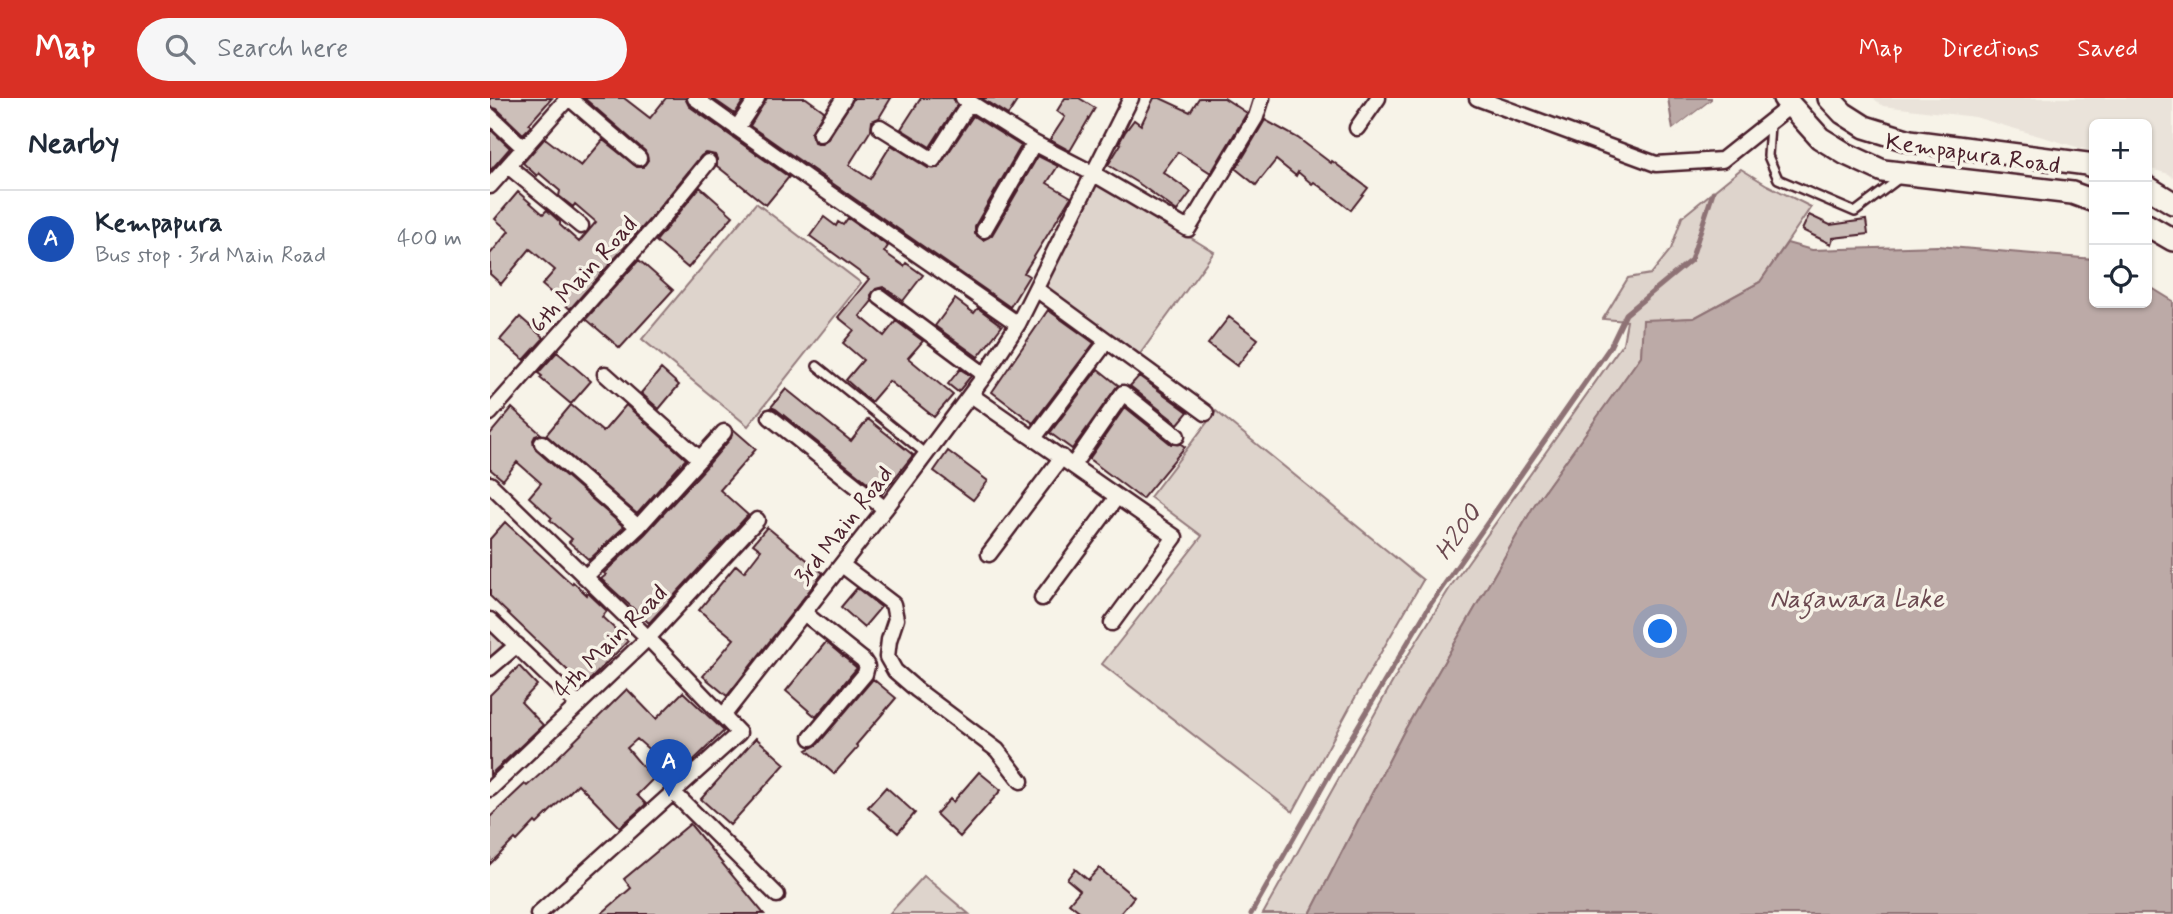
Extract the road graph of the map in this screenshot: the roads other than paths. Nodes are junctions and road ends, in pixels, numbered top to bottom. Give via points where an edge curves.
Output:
1 (568, 98) edge
2 (695, 98) edge
3 (757, 98) edge
4 (844, 98) edge
5 (1130, 98) edge
6 (1262, 98) edge
7 (1378, 98) edge
8 (1479, 98) edge
9 (1829, 98) edge
10 (967, 100) edge
11 (1788, 102) edge
12 (490, 116) edge
13 (1770, 124) dead end
14 (880, 127) dead end
15 (737, 128) junction
16 (1357, 128) dead end
17 (820, 134) dead end
18 (1034, 143) junction
19 (524, 148) junction
20 (639, 158) dead end
21 (708, 162) dead end
22 (2089, 165) edge
23 (508, 166) junction
24 (1094, 174) junction
25 (1906, 174) junction
26 (490, 186) edge
27 (2152, 190) edge
28 (2089, 199) edge
29 (2173, 203) edge
30 (581, 226) dead end
31 (2152, 228) edge
32 (984, 230) dead end
33 (2173, 240) edge
34 (1036, 289) junction
35 (880, 297) dead end
36 (1018, 324) junction
37 (1101, 349) dead end
38 (817, 366) dead end
39 (605, 374) dead end
40 (985, 375) junction
41 (971, 395) junction
42 (1206, 412) dead end
43 (490, 413) edge
44 (770, 417) dead end
45 (724, 432) dead end
46 (1177, 436) dead end
47 (1034, 438) junction
48 (542, 443) dead end
49 (927, 455) junction
50 (700, 459) junction
51 (1067, 461) junction
52 (490, 484) edge
53 (1117, 497) junction
54 (886, 509) junction
55 (757, 520) dead end
56 (638, 527) junction
57 (989, 554) dead end
58 (842, 565) junction
59 (585, 577) junction
60 (1042, 598) dead end
61 (804, 613) junction
62 (490, 620) edge
63 (1112, 622) dead end
64 (648, 638) junction
65 (517, 645) junction
66 (490, 668) edge
67 (578, 705) junction
68 (723, 716) junction
69 (811, 738) dead end
70 (1021, 781) dead end
71 (490, 789) edge
72 (674, 793) junction
73 (777, 895) dead end
74 (538, 914) edge

1 - 19 street
1 - 20 street
2 - 15 street
3 - 15 street
4 - 17 street
5 - 24 street, 3rd Main Road
6 - 24 street via 1256,117 1188,229
7 - 16 street
8 - 11 street via 1656,164 1722,160
9 - 22 street, Kempapura Road via 1865,127 1910,141
10 - 14 street via 933,160
10 - 18 street
11 - 25 street, Kempapura Road via 1820,138 1846,155 1882,171
12 - 19 street
13 - 25 lane via 1768,156 1778,179 1855,212
15 - 36 street
18 - 24 street
18 - 32 street
19 - 23 street
21 - 43 street, 6th Main Road
23 - 26 street
23 - 30 street
24 - 34 street, 3rd Main Road
25 - 28 street, Kempapura Road via 2072,193
27 - 29 street
31 - 33 street
34 - 36 street, 3rd Main Road
34 - 42 street
35 - 40 street
36 - 40 street, 3rd Main Road
37 - 47 street
38 - 49 lane
39 - 50 street
40 - 41 street, 3rd Main Road
41 - 47 street
41 - 49 street, 3rd Main Road
44 - 54 street
45 - 50 street
46 - 51 street via 1123,393
47 - 51 street
48 - 56 street
49 - 54 street, 3rd Main Road
50 - 56 street
51 - 53 street
51 - 57 street
52 - 59 street
53 - 60 street
53 - 63 street via 1175,537
54 - 58 street, 3rd Main Road
55 - 64 street, 4th Main Road
56 - 59 street
58 - 61 street, 3rd Main Road
58 - 70 street via 893,604 896,619 887,657 895,671 997,750
59 - 64 street
61 - 68 street, 3rd Main Road
61 - 69 street via 867,667
62 - 65 street
64 - 67 street, 4th Main Road
64 - 68 street
65 - 66 street
65 - 67 street
67 - 71 street, 4th Main Road
68 - 72 street via 739,733
72 - 73 street
72 - 74 street

